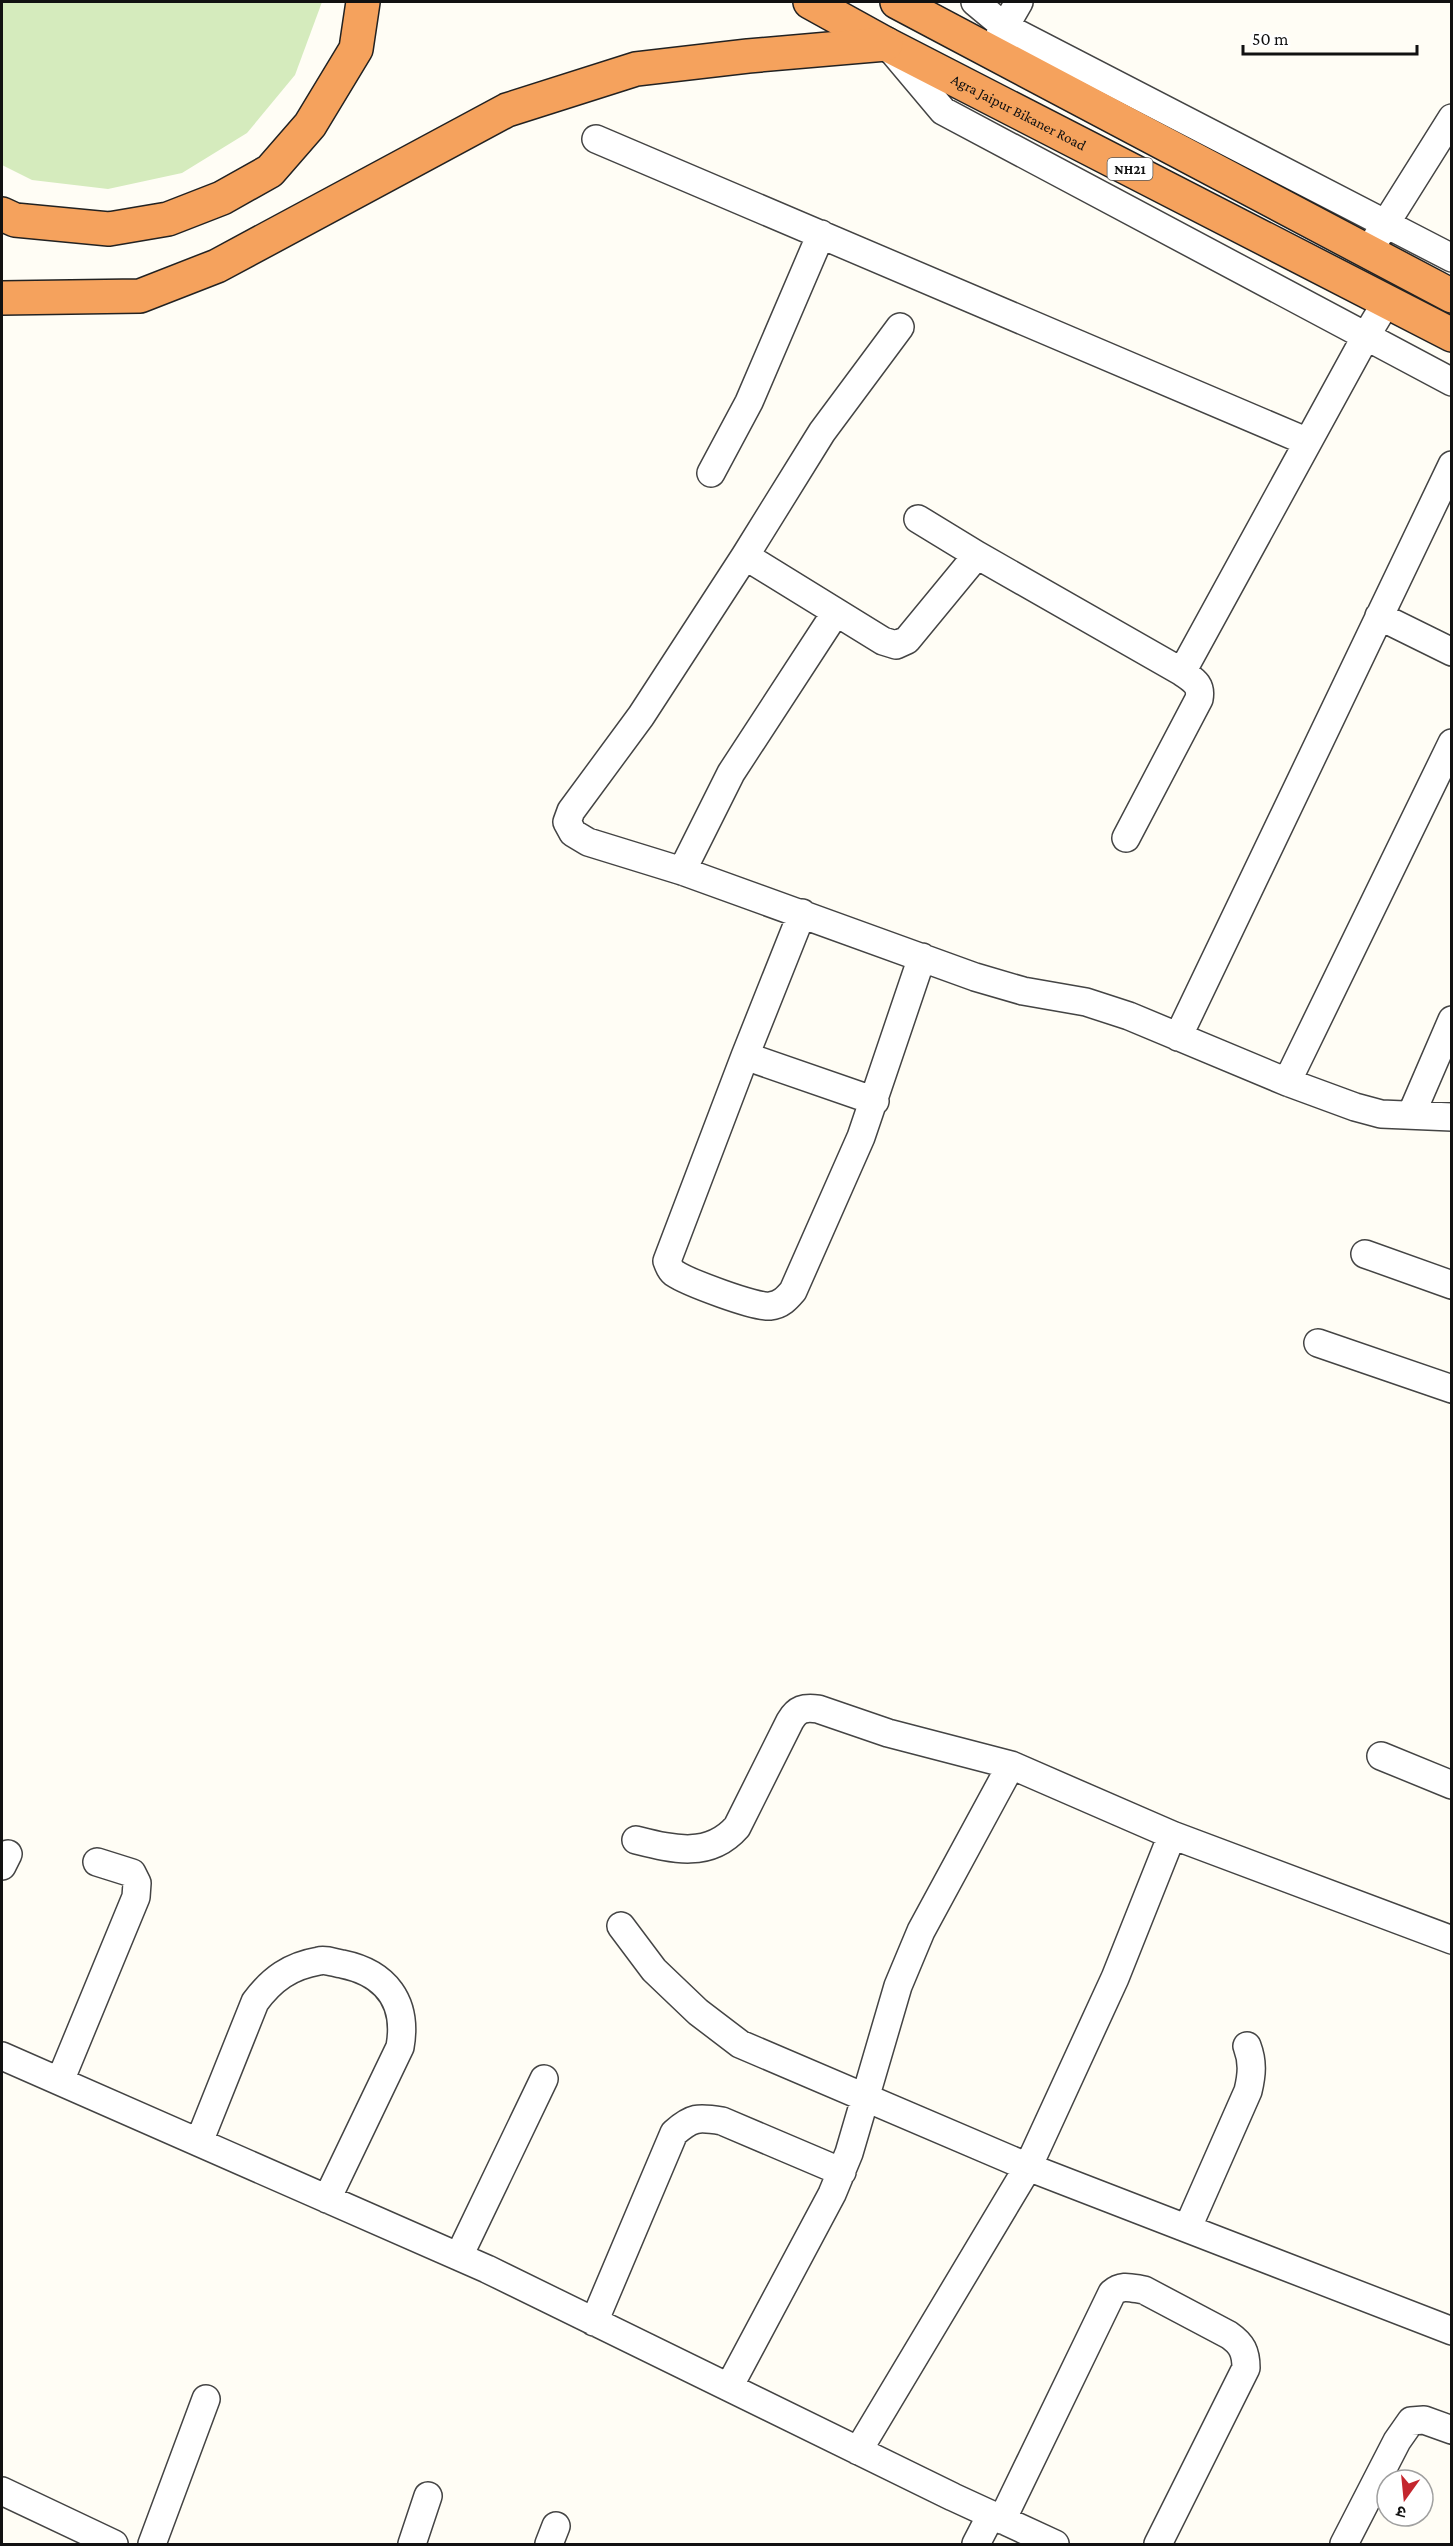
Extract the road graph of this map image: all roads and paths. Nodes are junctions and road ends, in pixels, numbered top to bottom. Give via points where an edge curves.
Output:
1 (363, 2) edge
2 (810, 2) edge
3 (897, 2) edge
4 (940, 2) edge
5 (975, 2) edge
6 (1019, 2) edge
7 (998, 39) junction
8 (886, 44) junction
9 (1452, 118) edge
10 (596, 139) dead end
11 (2, 214) edge
12 (1386, 223) junction
13 (821, 234) junction
14 (1369, 252) junction
15 (1452, 258) edge
16 (1452, 296) edge
17 (2, 298) edge
18 (1387, 301) junction
19 (900, 327) dead end
20 (1452, 334) edge
21 (1366, 336) junction
22 (1452, 382) edge
23 (1308, 442) junction
24 (1452, 465) edge
25 (711, 473) dead end
26 (918, 519) dead end
27 (977, 555) junction
28 (745, 556) junction
29 (836, 612) junction
30 (1379, 616) junction
31 (1452, 652) edge
32 (1182, 672) junction
33 (1452, 743) edge
34 (1126, 838) dead end
35 (682, 871) junction
36 (802, 914) junction
37 (922, 957) junction
38 (1452, 1020) edge
39 (1178, 1037) junction
40 (744, 1056) junction
41 (1287, 1082) junction
42 (875, 1101) junction
43 (1411, 1115) junction
44 (1452, 1117) edge
45 (1365, 1254) dead end
46 (1452, 1285) edge
47 (1318, 1343) dead end
48 (1452, 1389) edge
49 (1381, 1756) dead end
50 (1011, 1765) junction
51 (1452, 1785) edge
52 (1173, 1835) junction
53 (636, 1840) dead end
54 (97, 1862) dead end
55 (621, 1926) dead end
56 (1452, 1940) edge
57 (1247, 2046) dead end
58 (2, 2056) edge
59 (544, 2079) dead end
60 (60, 2081) junction
61 (866, 2099) junction
62 (199, 2142) junction
63 (1028, 2167) junction
64 (842, 2172) junction
65 (327, 2199) junction
66 (1188, 2227) junction
67 (459, 2256) junction
68 (594, 2322) junction
69 (1452, 2331) edge
70 (729, 2387) junction
71 (206, 2399) dead end
72 (1452, 2430) edge
73 (858, 2451) junction
74 (2, 2491) edge
75 (428, 2496) dead end
76 (997, 2517) junction
77 (114, 2544) edge
78 (152, 2544) edge
79 (412, 2544) edge
80 (976, 2544) edge
81 (1055, 2544) edge
82 (1158, 2544) edge
83 (1344, 2544) edge

1 - 11 highway via 356,49 310,124 270,171 222,198 168,219 109,229 15,220
2 - 8 highway, Agra Jaipur Bikaner Road / NH21
3 - 7 highway, NH21
4 - 7 highway
5 - 7 street
6 - 7 street
7 - 12 street
7 - 14 highway, NH21
8 - 17 highway via 636,69 507,110 218,266 140,296
8 - 18 highway, Agra Jaipur Bikaner Road / NH21
8 - 21 street via 944,111
9 - 12 street
10 - 13 street
12 - 14 street
12 - 15 street
13 - 23 street
13 - 25 street via 749,402
14 - 16 highway, NH21
18 - 20 highway, Agra Jaipur Bikaner Road / NH21
18 - 21 street
19 - 28 street via 822,432
21 - 22 street
21 - 23 street
23 - 32 street
24 - 30 street
26 - 27 street
27 - 29 street via 907,640 896,645
27 - 32 street
28 - 29 street
28 - 35 street via 567,822 573,833 588,842
29 - 35 street via 731,773
30 - 31 street
30 - 39 street
32 - 34 street via 1198,683 1199,699
33 - 41 street
35 - 36 street
36 - 37 street
36 - 40 street
37 - 39 street via 1023,991 1086,1002
37 - 42 street
38 - 43 street
39 - 41 street
40 - 42 street
40 - 42 street via 667,1261 671,1271 683,1278 756,1305 784,1301 793,1291
41 - 43 street via 1381,1114
43 - 44 street
45 - 46 street
47 - 48 street
49 - 51 street
50 - 52 street
50 - 53 street via 806,1707 790,1721 727,1838 685,1850
50 - 61 street via 921,1931 898,1986
52 - 56 street
52 - 63 street via 1115,1978
54 - 60 street via 132,1873 137,1882 136,1897
55 - 61 street via 654,1970 698,2012 740,2044
57 - 66 street via 1252,2074 1248,2091
58 - 60 street
59 - 67 street
60 - 62 street
61 - 63 street
61 - 64 street
62 - 65 street
62 - 65 street via 255,2002 270,1983 291,1970 321,1960 356,1967 381,1979 396,2001 403,2028 400,2047
63 - 66 street
63 - 73 street
64 - 68 street via 722,2121 687,2121 674,2133
64 - 70 street
65 - 67 street
66 - 69 street
67 - 68 street
68 - 70 street
70 - 73 street
71 - 78 street
72 - 83 street via 1424,2420 1412,2421 1397,2441
73 - 76 street
74 - 77 street
75 - 79 street
76 - 80 street
76 - 81 street
76 - 82 street via 1112,2293 1119,2287 1130,2287 1144,2290 1229,2335 1241,2344 1246,2358 1246,2368

